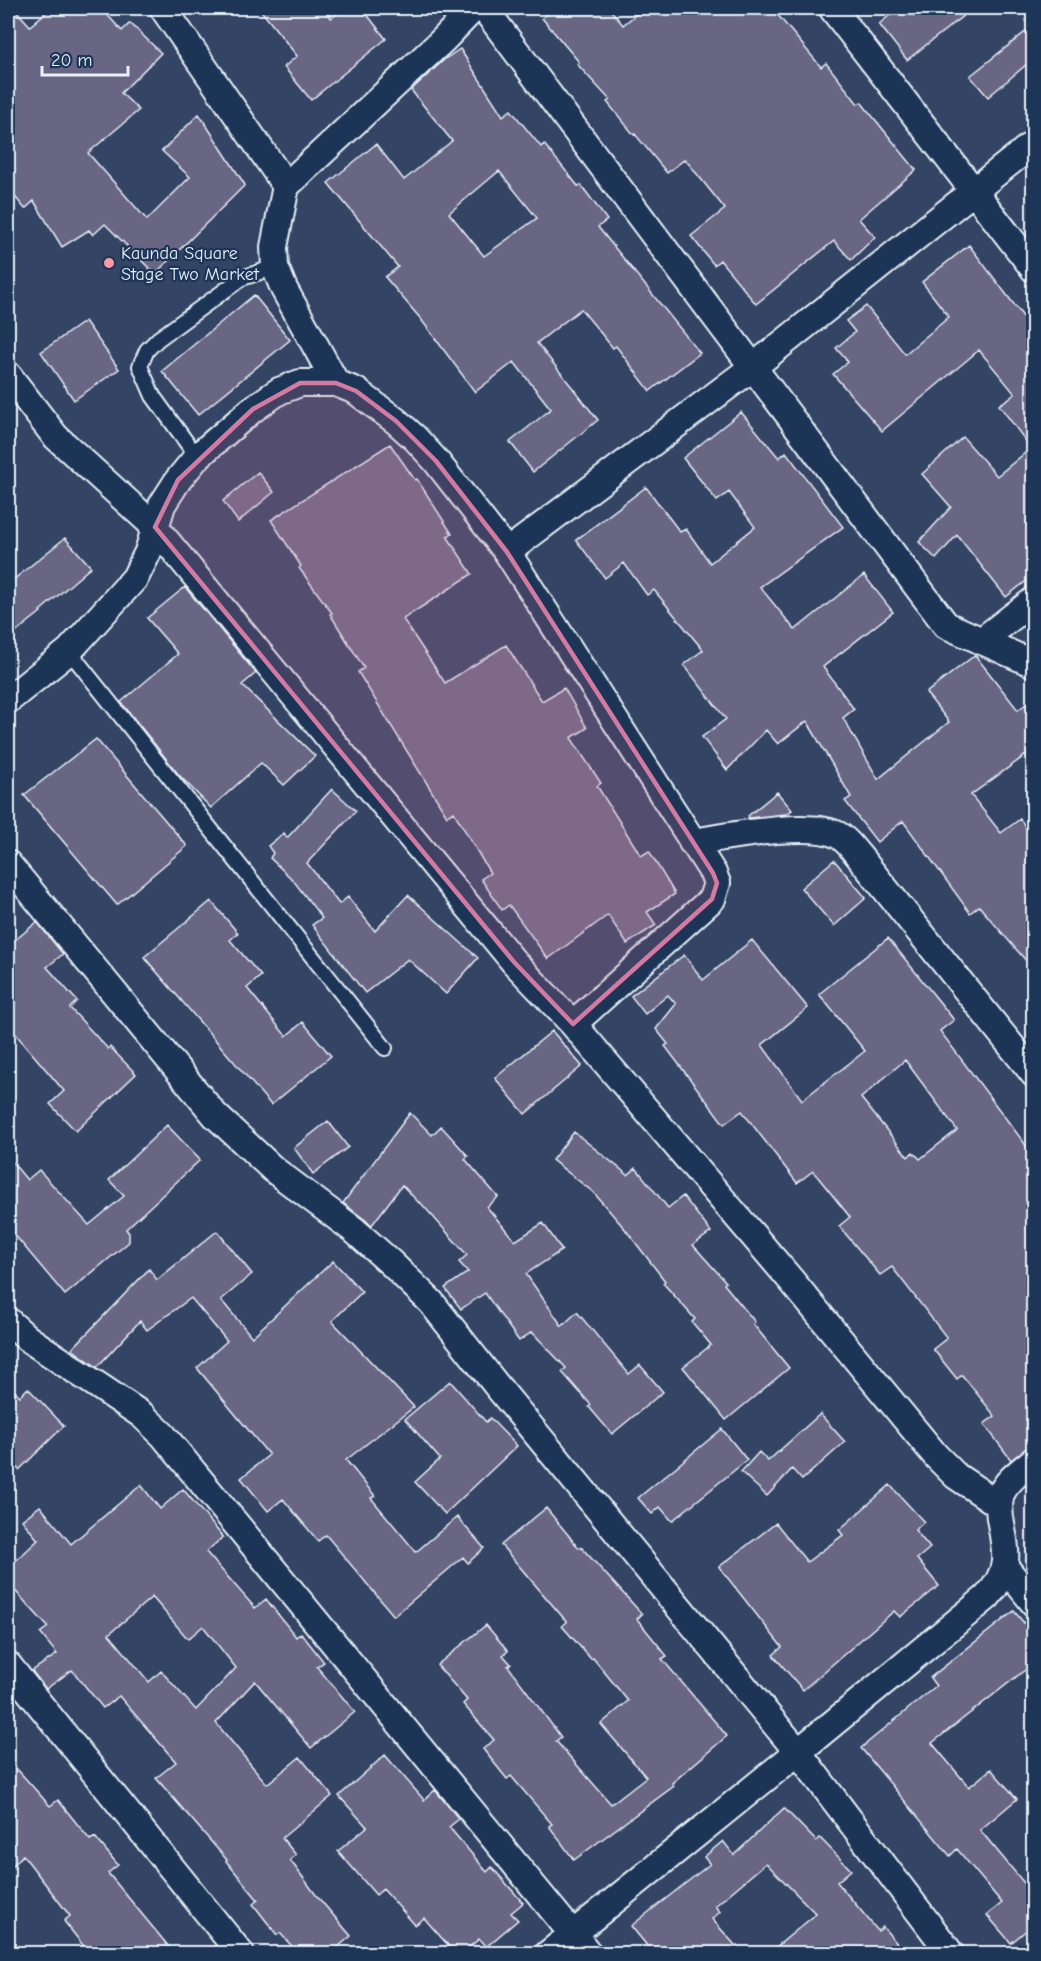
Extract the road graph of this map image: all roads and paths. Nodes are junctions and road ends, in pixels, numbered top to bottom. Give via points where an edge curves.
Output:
1 (163, 8) edge
2 (474, 8) edge
3 (484, 8) edge
4 (832, 8) edge
5 (1034, 143) edge
6 (286, 186) junction
7 (975, 191) junction
8 (275, 267) junction
9 (1034, 269) edge
10 (753, 367) junction
11 (8, 375) edge
12 (336, 383) junction
13 (197, 457) junction
14 (155, 526) junction
15 (507, 552) junction
16 (1034, 600) edge
17 (981, 641) junction
18 (69, 651) junction
19 (1034, 664) edge
20 (8, 700) edge
21 (692, 842) junction
22 (8, 864) edge
23 (573, 1024) junction
24 (385, 1048) dead end
25 (1034, 1074) edge
26 (8, 1321) edge
27 (1034, 1460) edge
28 (998, 1504) junction
29 (1005, 1567) junction
30 (1034, 1603) edge
31 (8, 1665) edge
32 (798, 1752) junction
33 (581, 1944) edge
34 (241, 1953) edge
35 (548, 1953) edge
36 (951, 1953) edge

1 - 6 street
2 - 6 street
3 - 10 street
4 - 7 street
5 - 7 street
6 - 8 street via 274,247
7 - 9 street
7 - 10 street
8 - 12 street
8 - 13 lane via 243,278 158,339 147,350 140,366 153,396
10 - 15 street
10 - 17 street via 946,625
11 - 14 street via 55,436
12 - 13 street via 300,383 279,391
12 - 15 street via 356,391 415,438
13 - 14 street via 162,505
14 - 18 street via 135,578
14 - 23 street via 514,962
15 - 21 street
16 - 17 street
17 - 19 street
18 - 20 street
18 - 24 lane
21 - 23 street via 717,883 712,899
21 - 25 street via 800,828 838,835
22 - 32 street via 215,1115 274,1170 354,1230 431,1302
23 - 28 street via 936,1456 956,1476
26 - 33 street via 27,1338 142,1415 163,1435
27 - 28 street via 1007,1484
28 - 29 street
29 - 30 street
29 - 32 street via 999,1584 987,1597
31 - 34 street
32 - 33 street
32 - 36 street
33 - 35 street

